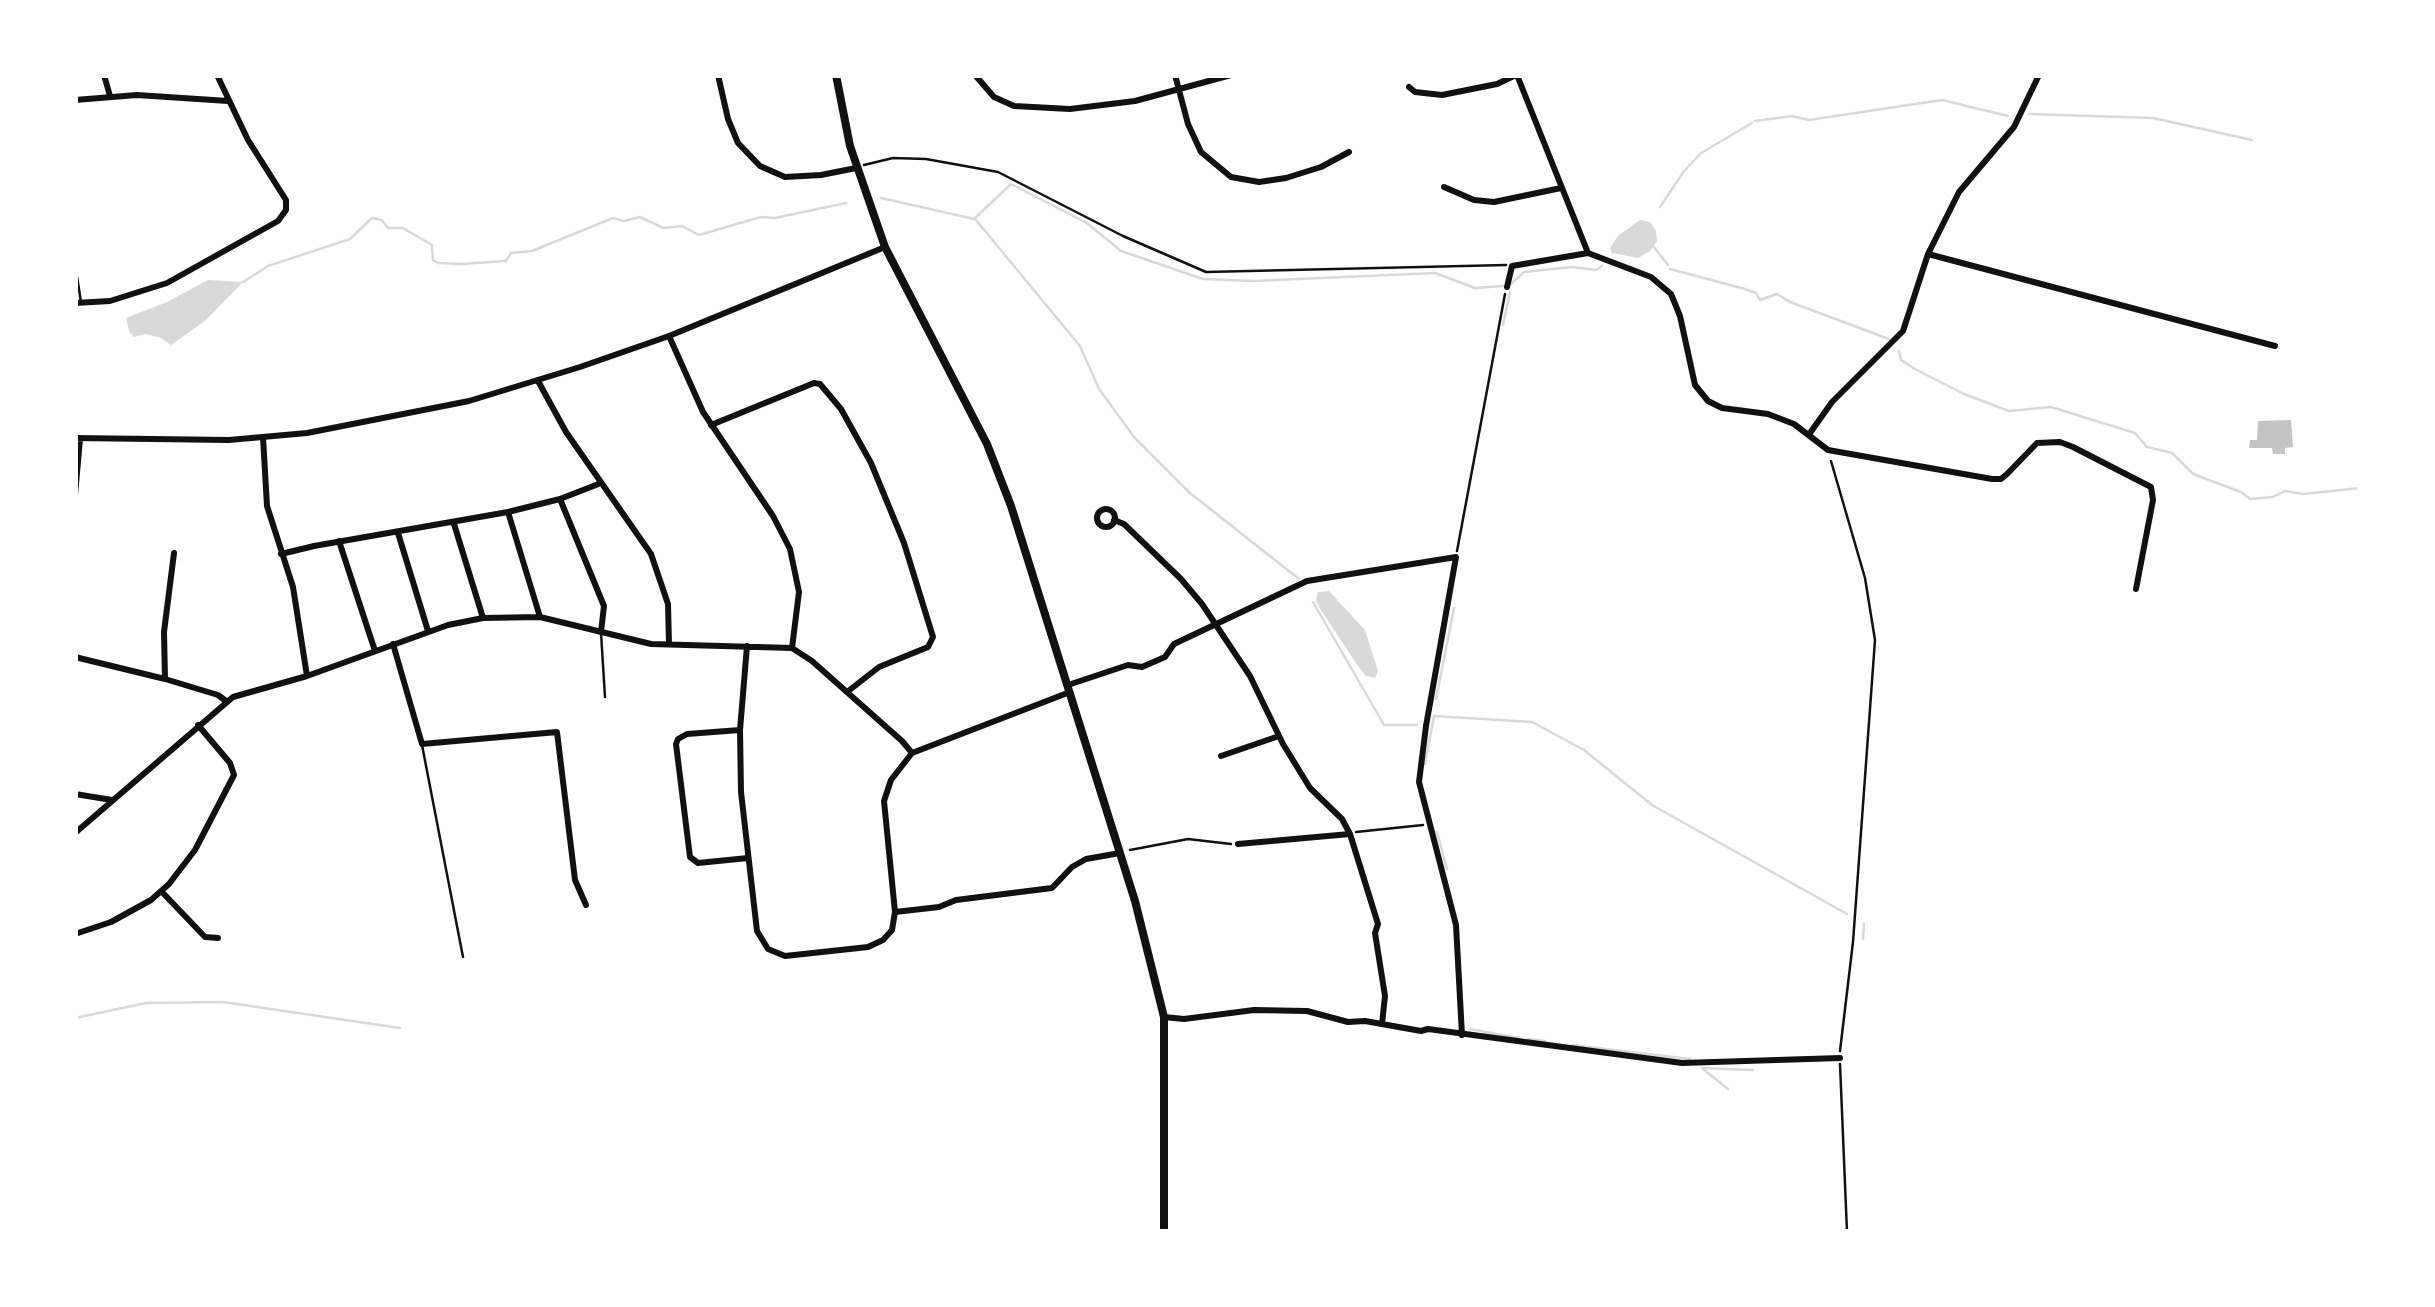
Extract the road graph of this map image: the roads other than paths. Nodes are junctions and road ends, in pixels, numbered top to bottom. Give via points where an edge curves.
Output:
1 (104, 75) edge
2 (217, 75) edge
3 (718, 75) edge
4 (836, 75) edge
5 (975, 75) edge
6 (1175, 75) edge
7 (1231, 75) edge
8 (1516, 75) edge
9 (2039, 75) edge
10 (1409, 87) dead end
11 (1178, 89) junction
12 (110, 96) junction
13 (75, 100) edge
14 (228, 101) junction
15 (1349, 152) dead end
16 (856, 168) junction
17 (1444, 187) dead end
18 (1561, 188) junction
19 (885, 247) junction
20 (1588, 253) junction
21 (1928, 254) junction
22 (75, 264) edge
23 (1506, 287) road end
24 (78, 303) edge
25 (669, 336) junction
26 (2275, 346) dead end
27 (538, 381) junction
28 (711, 425) junction
29 (1810, 433) junction
30 (263, 436) junction
31 (78, 438) edge
32 (601, 482) junction
33 (75, 495) edge
34 (560, 499) junction
35 (508, 512) junction
36 (1114, 520) dead end
37 (454, 524) junction
38 (398, 533) junction
39 (338, 541) junction
40 (174, 552) dead end
41 (281, 554) junction
42 (2136, 589) dead end
43 (540, 617) junction
44 (483, 618) junction
45 (1216, 624) junction
46 (428, 631) junction
47 (602, 632) junction
48 (393, 644) junction
49 (668, 644) junction
50 (747, 646) junction
51 (792, 648) junction
52 (375, 651) junction
53 (75, 657) edge
54 (307, 676) junction
55 (165, 678) junction
56 (1069, 688) junction
57 (847, 692) junction
58 (606, 697) dead end
59 (226, 701) junction
60 (198, 725) junction
61 (740, 730) junction
62 (1279, 736) junction
63 (422, 744) junction
64 (912, 753) junction
65 (1221, 756) dead end
66 (75, 794) edge
67 (113, 800) junction
68 (75, 833) edge
69 (1350, 834) junction
70 (1238, 844) road end
71 (1121, 853) junction
72 (748, 858) junction
73 (162, 892) junction
74 (586, 905) dead end
75 (895, 912) junction
76 (75, 934) edge
77 (218, 938) dead end
78 (463, 957) dead end
79 (1164, 1016) junction
80 (1382, 1024) junction
81 (1462, 1035) junction
82 (1840, 1058) road end
83 (1164, 1232) edge

1 - 12 street
2 - 14 street
3 - 16 street via 738,143 760,166 784,177
4 - 16 street
5 - 11 street via 994,97 1036,108 1103,106
6 - 11 street
7 - 11 street
8 - 10 street via 1442,94
8 - 18 street
9 - 21 street via 2014,126 1960,192
11 - 15 street via 1201,152 1232,178 1286,178
12 - 13 street
12 - 14 street
14 - 24 street via 286,210 168,283
16 - 19 street
17 - 18 street via 1494,202
18 - 20 street
19 - 25 street
19 - 56 street via 1000,474
20 - 23 street via 1512,266
20 - 29 street via 1651,277 1671,294 1695,385 1708,401 1768,414
21 - 26 street
21 - 29 street via 1903,332
22 - 24 lane
25 - 27 street
25 - 28 street
27 - 30 street via 354,426
27 - 32 street
28 - 51 street via 790,549 799,592
28 - 57 street via 814,383 858,438 893,514 933,637
29 - 42 street via 1828,450 1992,479 2008,474 2037,443 2073,447 2151,487
30 - 31 street
30 - 41 street via 267,506
31 - 33 street
32 - 34 street
32 - 49 street via 659,572
34 - 35 street
34 - 47 street via 604,606
35 - 37 street
35 - 43 street
36 - 45 street via 1181,579
37 - 38 street
37 - 44 street
38 - 39 street
38 - 46 street
39 - 41 street
39 - 52 street
40 - 55 street
41 - 54 street via 302,625
43 - 44 street
43 - 47 street
44 - 46 street
45 - 56 street via 1174,644 1165,657
45 - 62 street
45 - 81 street via 1307,582 1456,558 1419,775 1456,925
46 - 48 street
47 - 49 street
47 - 58 lane
48 - 52 street
48 - 63 street
49 - 50 street
50 - 51 street
50 - 61 street
51 - 57 street
52 - 54 street
53 - 55 street
54 - 59 street
55 - 59 street
56 - 64 street
56 - 71 street
57 - 64 street
59 - 60 street
60 - 67 street
60 - 73 street via 234,775 195,850
61 - 72 street
61 - 72 street via 687,734 676,744 690,857 698,863
62 - 65 street
62 - 69 street via 1310,788
63 - 74 street via 557,732 575,880
63 - 78 lane
64 - 75 street via 884,800
66 - 67 street
67 - 68 street
69 - 70 street
69 - 80 street via 1378,921
71 - 75 street via 1086,859 1052,888
71 - 79 street
72 - 75 street via 757,931 776,954 868,947 892,930
73 - 76 street
73 - 77 street via 205,937
79 - 80 street via 1307,1010
79 - 83 street
80 - 81 street
81 - 82 street via 1682,1063

